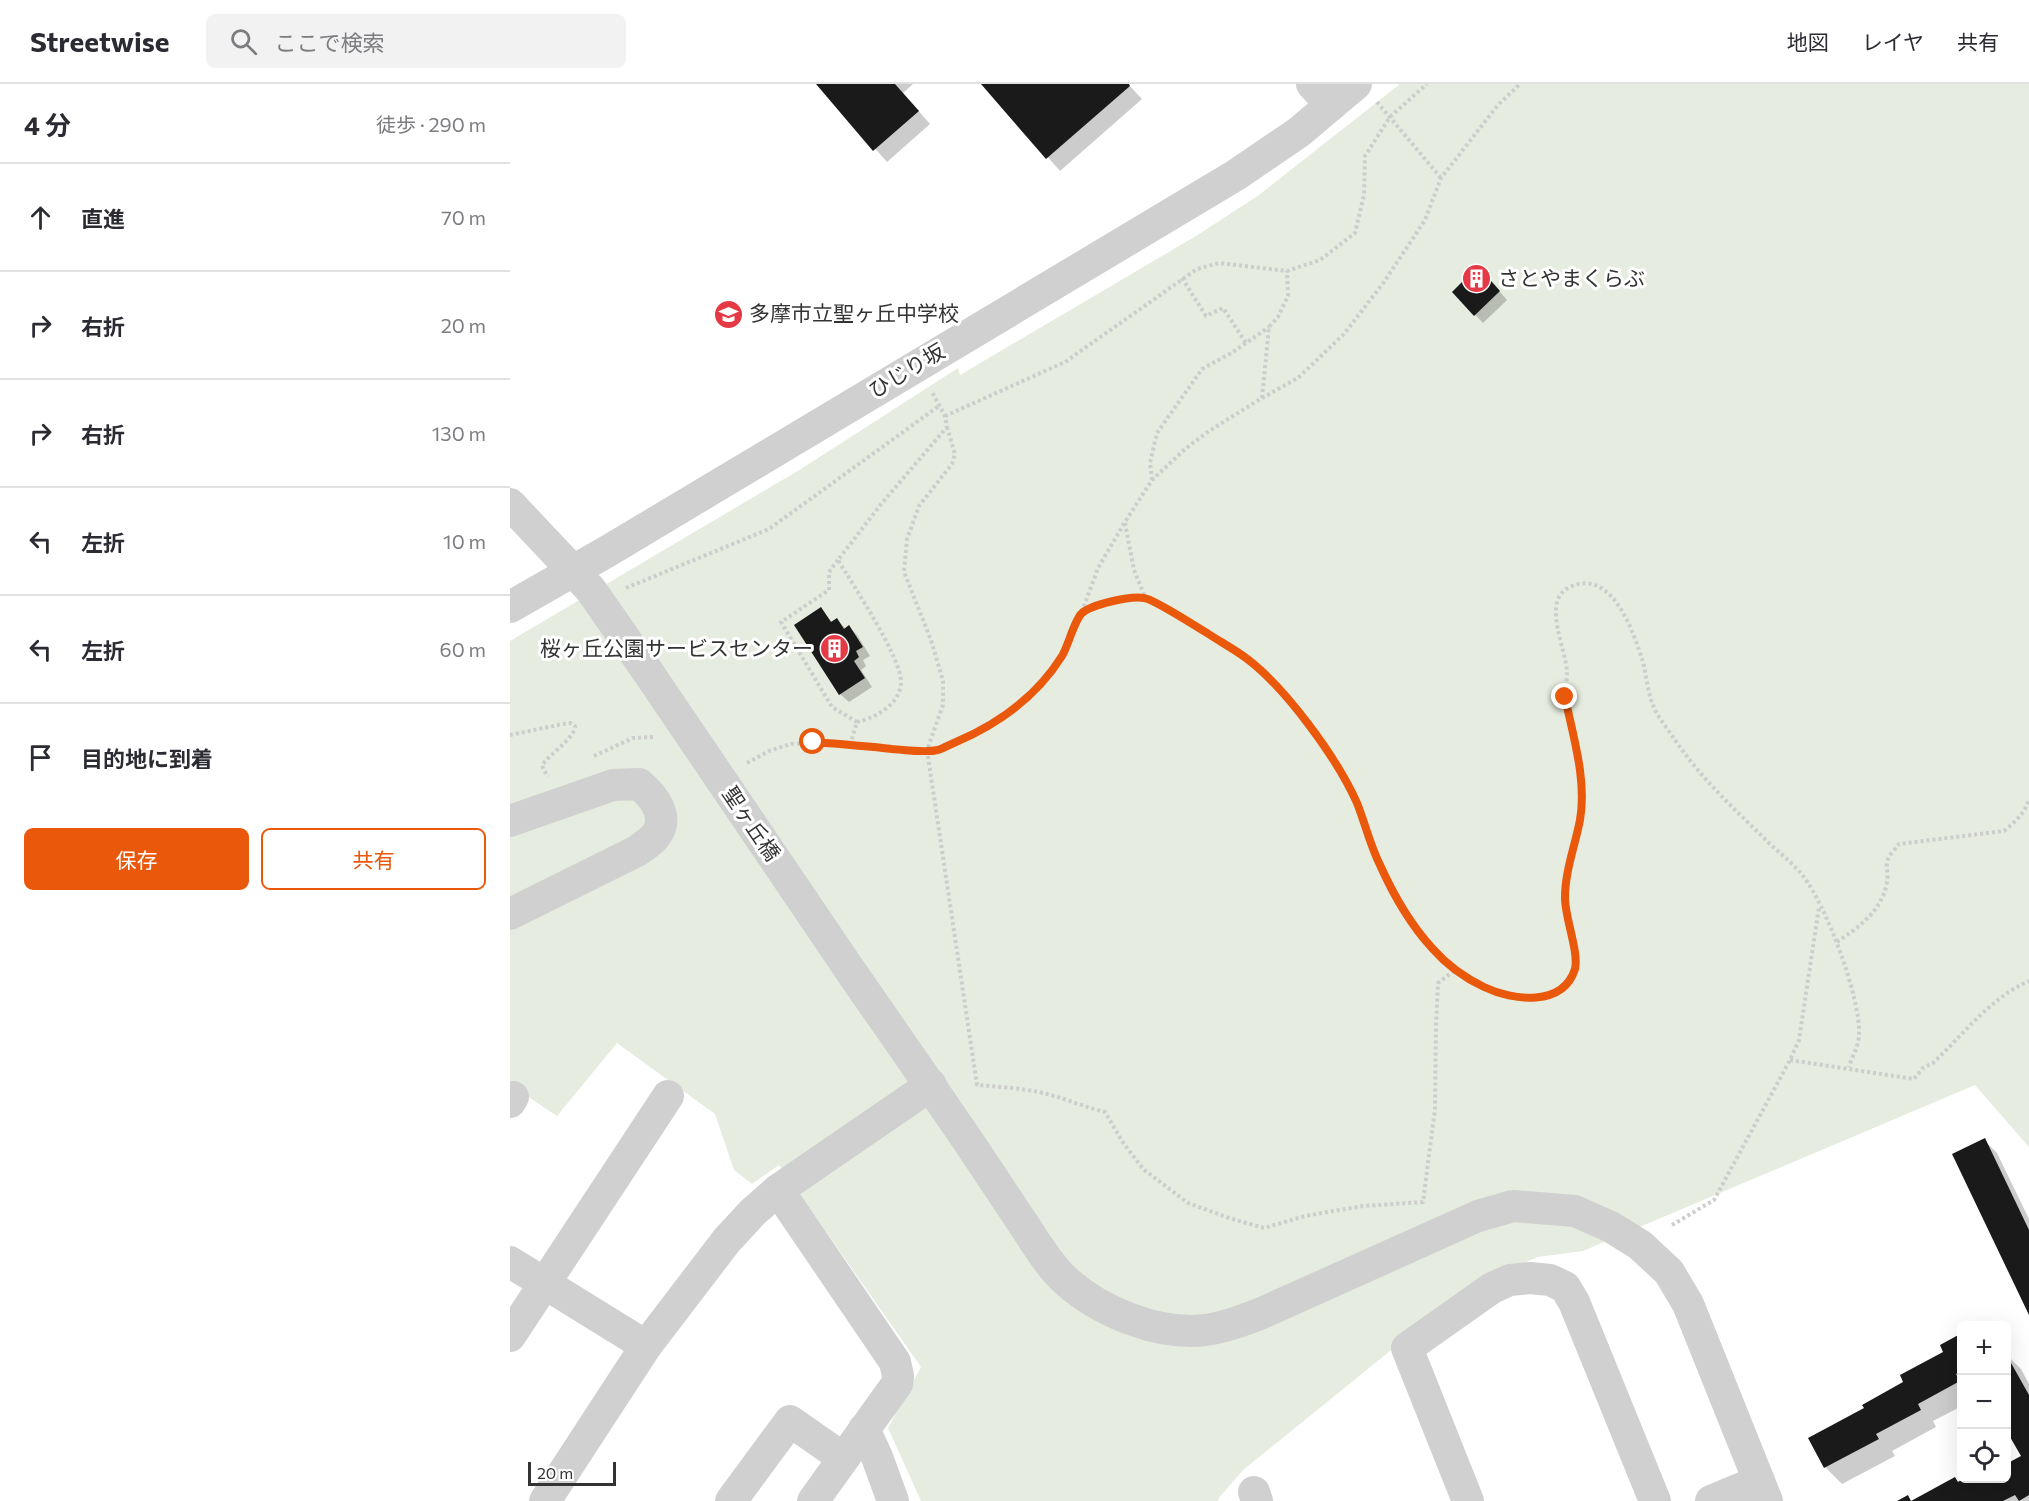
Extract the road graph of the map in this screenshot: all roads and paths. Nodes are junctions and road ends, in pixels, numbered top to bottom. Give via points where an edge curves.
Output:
1 (1427, 84) edge
2 (1520, 84) edge
3 (1365, 91) edge
4 (1321, 94) edge
5 (1390, 117) junction
6 (1441, 178) junction
7 (1287, 271) junction
8 (1182, 278) junction
9 (1269, 327) junction
10 (1246, 343) junction
11 (928, 386) dead end
12 (1262, 398) junction
13 (939, 406) junction
14 (945, 416) junction
15 (947, 427) junction
16 (1152, 480) junction
17 (510, 504) edge
18 (1125, 522) junction
19 (838, 560) junction
20 (572, 571) junction
21 (626, 588) dead end
22 (1145, 597) junction
23 (510, 607) edge
24 (1081, 614) junction
25 (857, 722) junction
26 (510, 735) edge
27 (661, 737) dead end
28 (850, 745) junction
29 (927, 750) junction
30 (590, 759) dead end
31 (743, 766) dead end
32 (557, 774) dead end
33 (2029, 800) edge
34 (510, 821) edge
35 (1820, 906) junction
36 (510, 914) edge
37 (1837, 942) junction
38 (1455, 970) junction
39 (2029, 981) edge
40 (1790, 1060) junction
41 (1849, 1067) junction
42 (931, 1085) junction
43 (668, 1096) dead end
44 (778, 1190) junction
45 (1672, 1225) dead end
46 (510, 1262) edge
47 (545, 1283) junction
48 (510, 1336) edge
49 (646, 1346) junction
50 (864, 1429) junction
51 (843, 1458) junction
52 (1763, 1491) edge
53 (545, 1501) edge
54 (731, 1501) edge
55 (813, 1501) edge
56 (893, 1501) edge
57 (1468, 1501) edge
58 (1655, 1501) edge
59 (1711, 1501) edge

1 - 5 path
2 - 6 path via 1498,105
3 - 4 street, ひじり坂
3 - 5 path
4 - 20 street, ひじり坂 via 1271,153
5 - 6 path
5 - 7 path via 1365,156 1364,195 1355,232 1320,260
6 - 12 path via 1425,220 1344,334 1298,378
7 - 8 path via 1219,263
7 - 9 path via 1288,296
8 - 10 path via 1206,316 1223,308
8 - 14 path via 1065,362
9 - 10 path
9 - 12 path
10 - 16 path via 1202,369 1157,433 1150,464
11 - 13 path
12 - 16 path via 1209,431
13 - 14 path
13 - 21 path via 769,529
14 - 15 path
15 - 19 path
15 - 29 path via 956,454 919,506 907,539 904,572 943,681 943,705
16 - 18 path
17 - 20 street, 聖ヶ丘橋
18 - 22 path via 1134,570
18 - 24 path via 1098,568
19 - 25 path via 895,657 902,684 894,702 869,719
19 - 25 path via 829,572 829,590 781,622 832,707
20 - 23 street, ひじり坂
20 - 42 street, 聖ヶ丘橋, bridge via 591,590
22 - 24 path via 1117,600
22 - 38 path via 1246,657 1289,702 1339,771 1356,802 1379,864 1405,912 1433,950
24 - 29 path via 1063,655 1008,714 982,731 938,750
25 - 28 path
26 - 32 path via 563,724 575,726 570,737 542,765 548,776
27 - 30 path via 633,738
28 - 29 path
28 - 31 path via 791,744
29 - 38 path via 977,1085 1023,1089 1105,1112 1143,1168 1188,1203 1264,1228 1363,1206 1423,1202 1435,1109 1438,983
33 - 37 path via 2025,810 2004,831 1899,844 1887,860 1888,880 1877,907 1863,925
34 - 36 street via 614,785 639,784 659,807 661,826 656,836 638,851
35 - 37 path
35 - 38 path via 1804,877 1708,781 1679,746 1656,712 1629,622 1606,591 1585,583 1565,589 1559,597 1557,613 1568,668 1565,697 1581,791 1580,819 1565,900 1576,964 1567,984 1538,999 1488,989
35 - 40 path via 1799,1040
37 - 41 path via 1854,998 1859,1037
39 - 41 path via 1996,1001 1914,1078
40 - 41 path
40 - 45 path via 1714,1200
42 - 44 street
42 - 52 street, 聖ヶ丘橋 via 1063,1278 1120,1315 1168,1329 1204,1330 1235,1324 1478,1216 1513,1206 1575,1211 1611,1227 1640,1245 1669,1272 1688,1304
43 - 47 street
44 - 49 street via 727,1240
44 - 50 street via 895,1362 897,1384
46 - 47 street
47 - 48 street
47 - 49 street
49 - 53 street
50 - 51 street
50 - 56 street
51 - 54 street via 790,1421
51 - 55 street
52 - 59 street
57 - 58 street via 1407,1348 1492,1287 1530,1278 1550,1280 1565,1287 1574,1302

